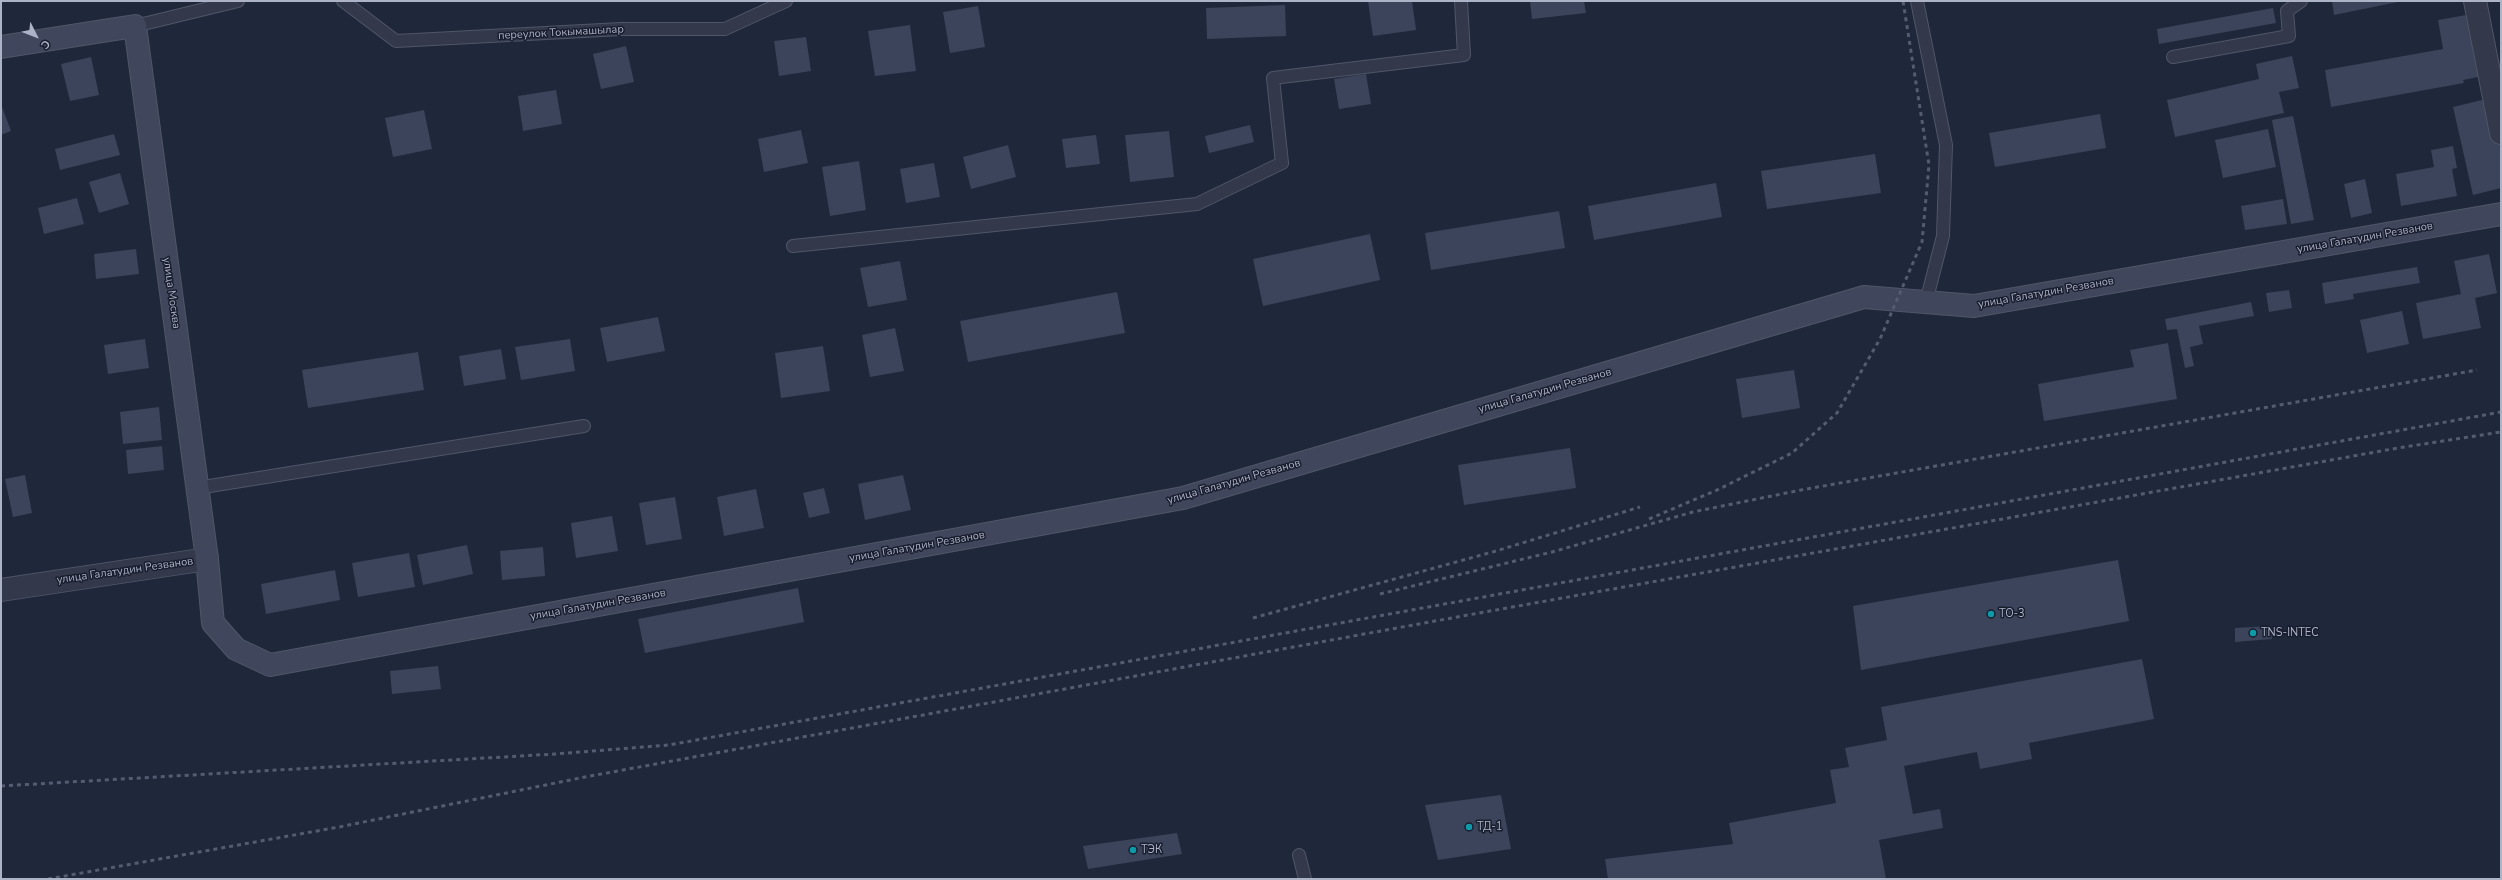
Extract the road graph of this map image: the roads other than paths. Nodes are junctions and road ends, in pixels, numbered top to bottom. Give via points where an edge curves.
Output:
1 (238, 1) edge
2 (343, 1) edge
3 (786, 1) edge
4 (1461, 1) edge
5 (1917, 1) edge
6 (2301, 1) edge
7 (2475, 1) edge
8 (134, 26) junction
9 (1, 47) edge
10 (2174, 57) dead end
11 (2501, 133) edge
12 (2501, 214) edge
13 (793, 246) dead end
14 (1926, 302) junction
15 (584, 426) dead end
16 (197, 488) junction
17 (207, 559) junction
18 (1, 590) edge
19 (1299, 855) dead end
20 (1306, 879) edge

1 - 8 lane
2 - 3 lane, переулок Токымашылар via 396,41 621,29 725,29
4 - 13 lane via 1464,55 1273,78 1282,163 1196,204
5 - 14 lane via 1946,145 1943,236
6 - 10 lane via 2287,11 2289,36
7 - 11 street
8 - 9 street
8 - 16 street, улица Москва
12 - 14 street, улица Галатудин Резванов via 1974,306
14 - 17 street, улица Галатудин Резванов via 1864,297 1182,498 270,665 236,649 213,623
15 - 16 lane
16 - 17 street, улица Москва
17 - 18 street, улица Галатудин Резванов
19 - 20 lane

